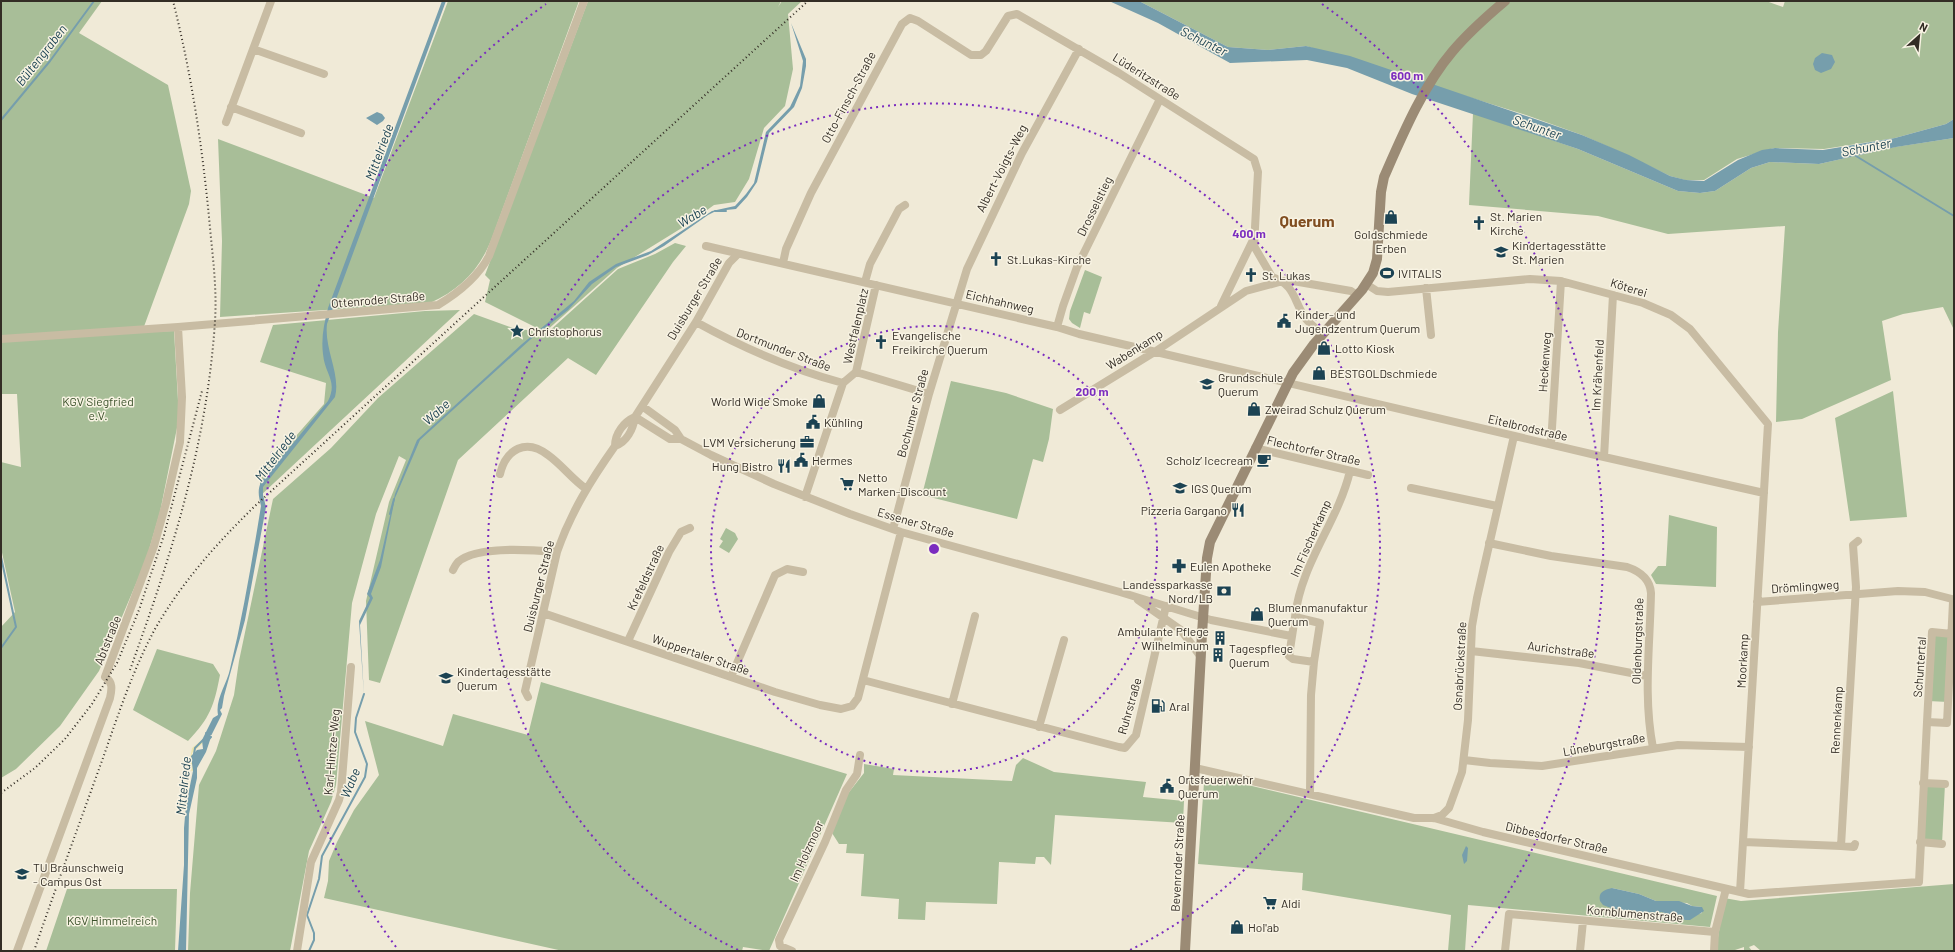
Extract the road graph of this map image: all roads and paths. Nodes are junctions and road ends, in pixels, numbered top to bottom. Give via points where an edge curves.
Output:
1 (271, 1) edge
2 (584, 1) edge
3 (1505, 1) edge
4 (253, 49) junction
5 (1080, 49) junction
6 (977, 56) joint
7 (324, 74) dead end
8 (1160, 99) junction
9 (231, 107) junction
10 (226, 122) dead end
11 (301, 133) dead end
12 (905, 205) dead end
13 (1253, 240) junction
14 (706, 246) dead end
15 (738, 254) junction
16 (782, 263) junction
17 (1283, 281) junction
18 (1561, 281) junction
19 (864, 282) junction
20 (1366, 284) junction
21 (876, 285) junction
22 (1426, 288) junction
23 (1357, 295) junction
24 (1613, 295) junction
25 (956, 303) junction
26 (1221, 307) junction
27 (696, 322) junction
28 (178, 327) junction
29 (1057, 327) junction
30 (1322, 334) junction
31 (1431, 335) dead end
32 (1, 339) edge
33 (1156, 351) junction
34 (856, 372) junction
35 (1288, 382) junction
36 (843, 383) junction
37 (929, 394) junction
38 (642, 406) junction
39 (1060, 410) dead end
40 (635, 418) junction
41 (1768, 431) joint
42 (1514, 436) junction
43 (681, 438) junction
44 (1551, 444) junction
45 (1255, 448) junction
46 (1604, 457) junction
47 (1350, 471) junction
48 (500, 474) dead end
49 (1368, 475) dead end
50 (586, 488) junction
51 (1411, 488) dead end
52 (1764, 493) junction
53 (805, 497) junction
54 (1497, 506) junction
55 (690, 528) dead end
56 (893, 529) junction
57 (901, 532) junction
58 (1858, 541) dead end
59 (1489, 543) junction
60 (557, 552) junction
61 (453, 570) dead end
62 (803, 572) dead end
63 (1855, 594) junction
64 (1130, 595) junction
65 (1757, 602) junction
66 (1166, 606) junction
67 (543, 613) junction
68 (975, 616) dead end
69 (1203, 617) junction
70 (1296, 617) junction
71 (1164, 618) junction
72 (1952, 634) junction
73 (1291, 636) junction
74 (1064, 640) dead end
75 (628, 641) junction
76 (1471, 651) junction
77 (1201, 657) junction
78 (1314, 662) junction
79 (351, 667) dead end
80 (1647, 676) junction
81 (731, 677) junction
82 (863, 680) junction
83 (528, 697) dead end
84 (952, 704) junction
85 (1927, 722) junction
86 (1040, 727) junction
87 (1749, 747) junction
88 (1653, 748) junction
89 (860, 755) dead end
90 (1464, 760) junction
91 (1195, 768) junction
92 (1923, 783) junction
93 (1944, 784) dead end
94 (1310, 793) junction
95 (1434, 818) junction
96 (1744, 842) junction
97 (1920, 842) junction
98 (1855, 844) dead end
99 (1942, 844) dead end
100 (1841, 846) junction
101 (1918, 882) joint
102 (1726, 889) junction
103 (1740, 892) junction
104 (1583, 921) junction
105 (1716, 932) junction
106 (17, 951) edge
107 (297, 951) edge
108 (792, 951) edge
109 (1185, 951) edge
110 (1505, 951) edge
111 (1580, 951) edge
112 (1714, 951) edge

1 - 4 street
2 - 28 street, Ottenroder Straße via 491,251 479,272 455,294 438,305
3 - 20 main road, Bevenroder Straße via 1451,52 1421,99 1384,177 1377,259
4 - 7 street
4 - 9 street
5 - 6 street, Lüderitzstraße via 1023,17 1012,14 1008,16 986,51
5 - 8 street, Lüderitzstraße
5 - 25 street, Albert-Voigts-Weg via 1038,122 1005,187 967,269
6 - 16 street, Otto-Finsch-Straße via 971,55 918,21 910,18 902,24 814,187
8 - 13 street, Lüderitzstraße via 1256,161 1258,172
8 - 29 street, Drosselstieg via 1077,267
9 - 10 street
9 - 11 street
12 - 19 street via 899,209 870,264
13 - 17 street via 1272,277
13 - 26 street
14 - 15 street, Eichhahnweg
15 - 16 street, Eichhahnweg
15 - 27 street, Duisburger Straße via 729,263
16 - 19 street, Eichhahnweg
17 - 23 street via 1351,291
17 - 26 street, Wabenkamp via 1246,291
17 - 30 street via 1289,286 1306,319
18 - 22 street, Köterei via 1530,279
18 - 24 street, Köterei
18 - 44 street, Heckenweg
19 - 21 street, Eichhahnweg
20 - 22 street, Köterei via 1382,292
20 - 23 main road, Bevenroder Straße
21 - 25 street, Eichhahnweg
21 - 34 street, Westfalenplatz
22 - 31 street
23 - 30 main road, Bevenroder Straße
24 - 41 street, Köterei via 1665,312 1690,329 1766,422
24 - 46 street, Im Krähenfeld
25 - 29 street, Eichhahnweg
25 - 37 street, Bochumer Straße
26 - 33 street, Wabenkamp
27 - 36 street, Dortmunder Straße via 759,355
27 - 38 street, Duisburger Straße
28 - 32 street, Ottenroder Straße
28 - 106 street, Abtstraße via 182,429 166,503 144,577 105,677 110,681 110,698
29 - 33 street, Eichhahnweg
30 - 35 main road, Bevenroder Straße via 1306,353
33 - 35 street, Eichhahnweg
33 - 39 street, Wabenkamp
34 - 36 street, Westfalenplatz
34 - 37 street, Westfalenplatz
35 - 42 street, Eitelbrodstraße
35 - 45 main road, Bevenroder Straße
36 - 53 street
37 - 56 street, Bochumer Straße
38 - 40 street, Duisburger Straße
38 - 43 street, Essener Straße via 675,430
40 - 43 street, Essener Straße via 670,439
40 - 50 street, Duisburger Straße via 627,421 615,438 615,446
41 - 52 street, Moorkamp
42 - 44 street, Eitelbrodstraße
42 - 54 street, Osnabrückstraße
43 - 53 street, Essener Straße via 741,470
44 - 46 street, Eitelbrodstraße
45 - 47 street, Flechtorfer Straße
45 - 69 main road, Bevenroder Straße via 1210,542
46 - 52 street, Eitelbrodstraße
47 - 49 street, Flechtorfer Straße
47 - 70 street, Im Fischerkamp via 1341,498 1304,576
48 - 50 street via 502,465 512,451 531,447 548,454 576,482
50 - 60 street, Duisburger Straße
51 - 54 street
52 - 65 street, Moorkamp
53 - 56 street, Essener Straße
54 - 59 street, Osnabrückstraße
55 - 75 street, Krefeldstraße via 680,532 669,552
56 - 57 street, Essener Straße
57 - 64 street, Essener Straße
57 - 82 street
58 - 63 street, Drömlingweg via 1853,545
59 - 76 street, Osnabrückstraße via 1472,626
59 - 80 street, Oldenburgstraße via 1551,556 1627,567 1640,574 1648,581 1650,587
60 - 61 street via 512,550 480,553 458,562
60 - 67 street, Duisburger Straße
62 - 81 street via 787,569 775,575
63 - 65 street, Drömlingweg
63 - 72 street, Drömlingweg via 1913,591 1952,598
63 - 100 street, Rennenkamp
64 - 66 street, Essener Straße
64 - 71 street, Essener Straße
65 - 87 street, Moorkamp
66 - 69 street, Essener Straße
66 - 71 street, Ruhrstraße
67 - 75 street, Wuppertaler Straße
67 - 83 street, Duisburger Straße via 525,691
68 - 84 street
69 - 73 street
69 - 77 main road, Bevenroder Straße
70 - 73 street, Im Fischerkamp
70 - 78 street via 1320,623
71 - 77 street, Essener Straße via 1181,630
71 - 86 street, Ruhrstraße via 1136,736 1130,744 1125,748 1118,747
72 - 85 street via 1947,723
72 - 85 street, Schuntertal via 1932,632
73 - 78 street, Im Fischerkamp via 1289,656
74 - 86 street
75 - 81 street, Wuppertaler Straße
76 - 80 street, Aurichstraße via 1579,662
76 - 90 street, Osnabrückstraße
77 - 91 main road, Bevenroder Straße
78 - 94 street
79 - 107 street, Karl-Hintze-Weg via 341,792 311,862
80 - 88 street, Oldenburgstraße via 1648,714
81 - 82 street, Wuppertaler Straße via 828,708 841,709 852,706 858,698
82 - 84 street, Ruhrstraße
84 - 86 street, Ruhrstraße
85 - 92 street, Schuntertal
87 - 88 street, Lüneburgstraße via 1678,745
87 - 96 street, Moorkamp
88 - 90 street, Lüneburgstraße via 1542,766
89 - 108 street, Im Holzmoor via 857,774 846,790 779,940 780,946
90 - 95 street, Osnabrückstraße via 1453,802 1442,815
91 - 94 street, Dibbesdorfer Straße
91 - 109 main road, Bevenroder Straße
92 - 93 street
92 - 97 street, Schuntertal
94 - 95 street, Dibbesdorfer Straße via 1414,818
95 - 102 street, Dibbesdorfer Straße via 1489,834
96 - 100 street
96 - 103 street, Moorkamp
97 - 99 street
97 - 101 street, Schuntertal
98 - 100 street via 1854,847
101 - 103 street, Dibbesdorfer Straße via 1749,894
102 - 103 street, Dibbesdorfer Straße
102 - 105 street
104 - 105 street, Kornblumenstraße
104 - 110 street, Kornblumenstraße via 1509,914
104 - 111 street
105 - 112 street

